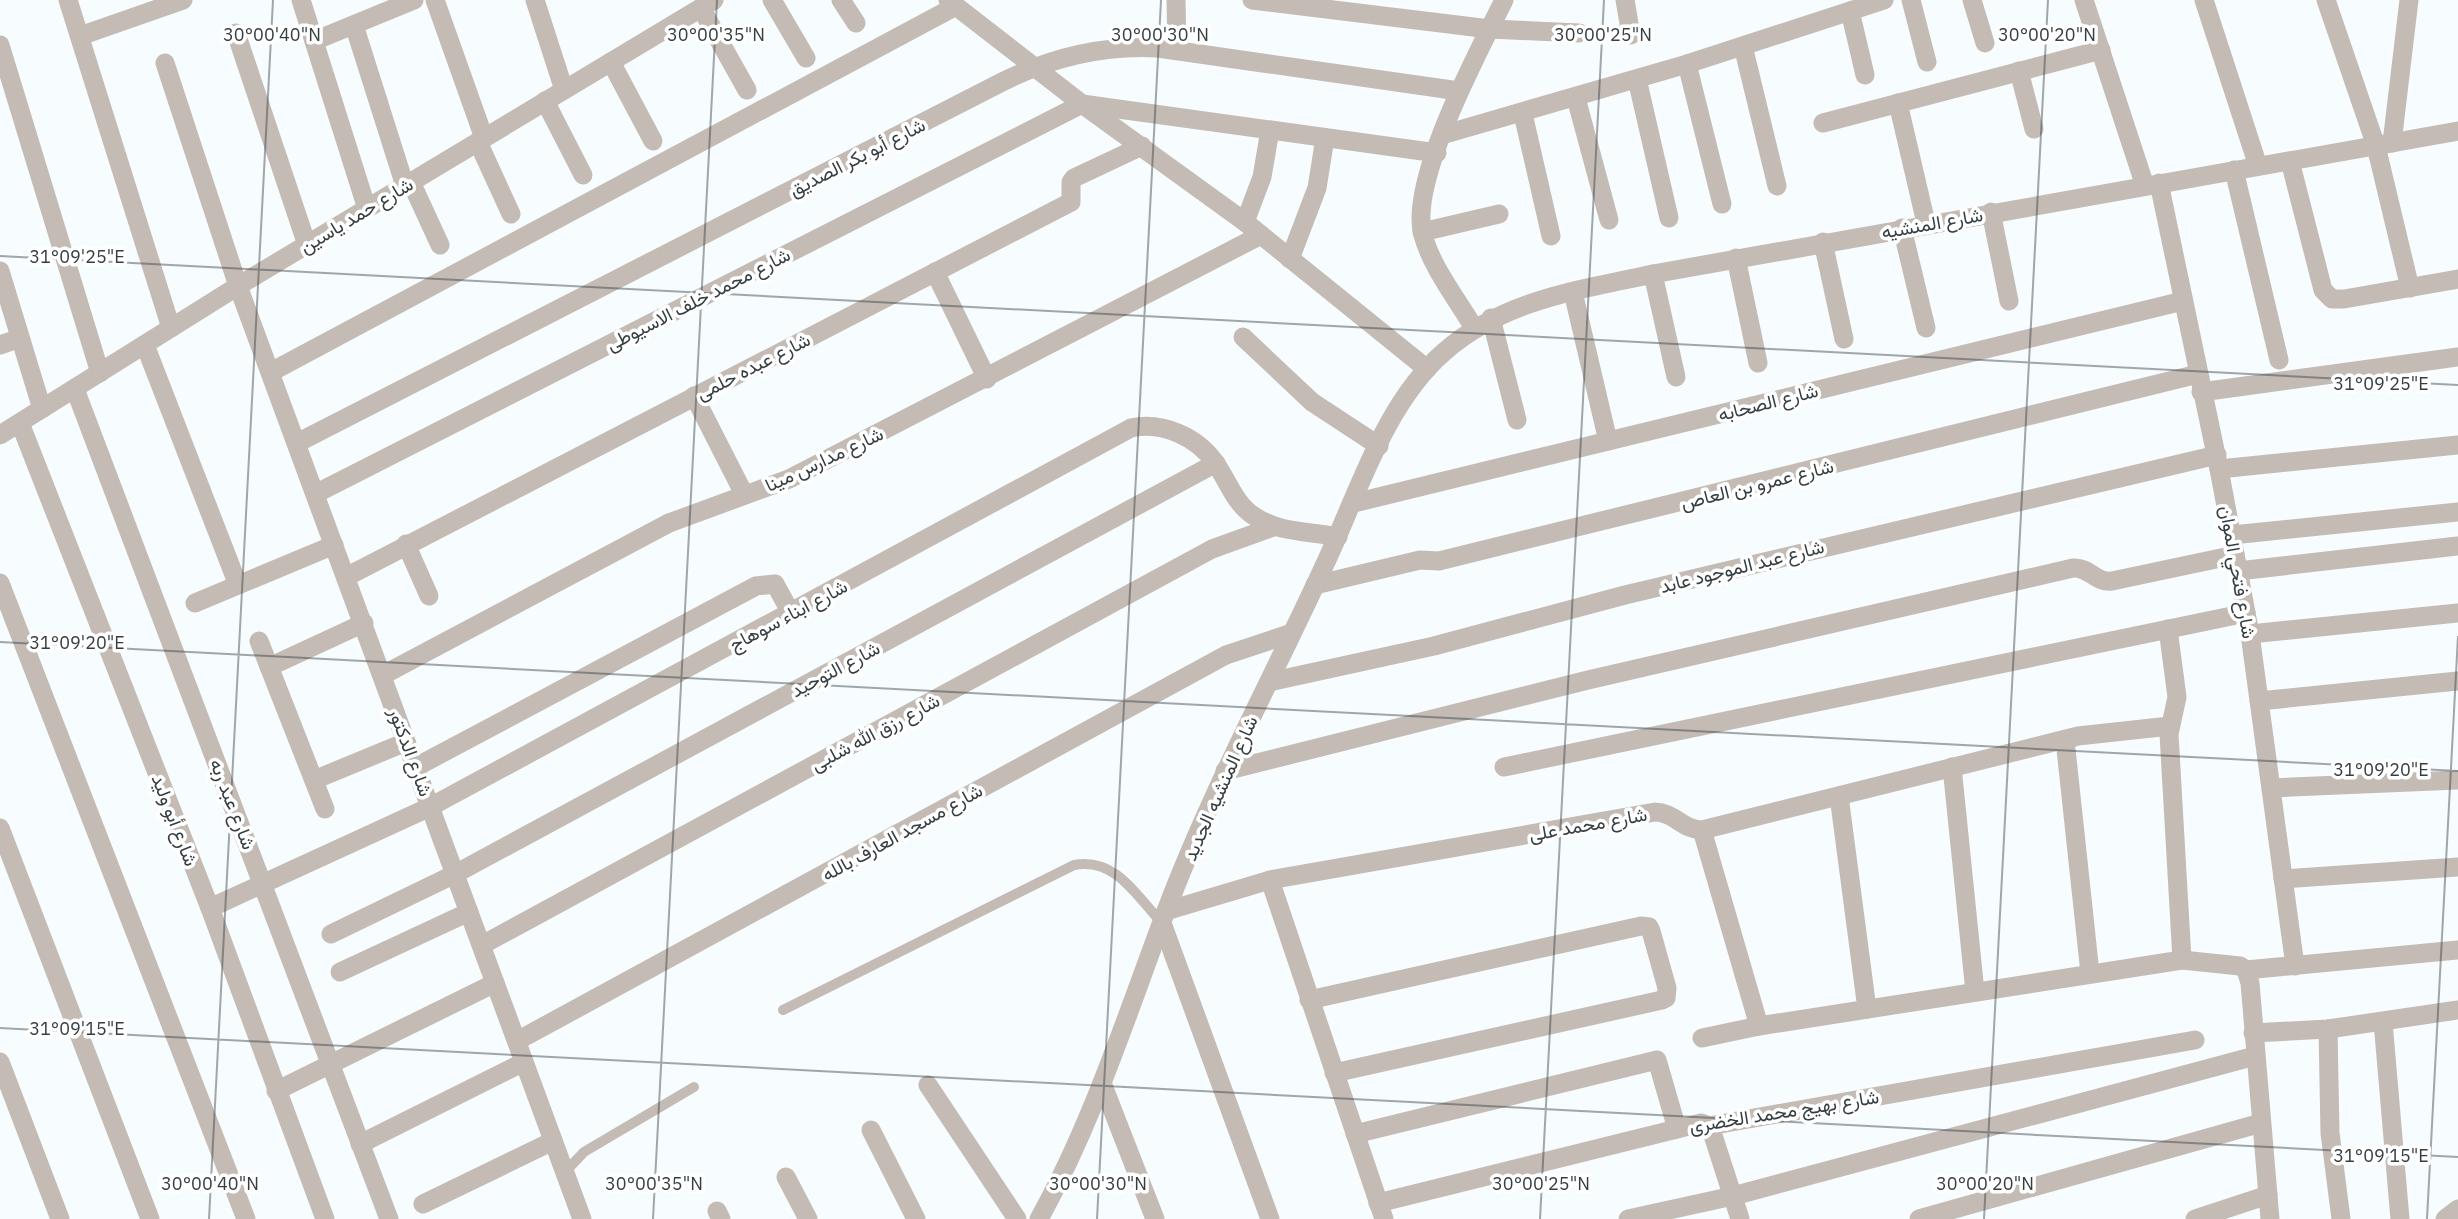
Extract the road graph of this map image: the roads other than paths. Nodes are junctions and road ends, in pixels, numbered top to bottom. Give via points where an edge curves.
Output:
1 (68, 0) edge
2 (183, 0) edge
3 (301, 0) edge
4 (414, 0) edge
5 (435, 0) edge
6 (535, 0) edge
7 (772, 0) edge
8 (841, 0) edge
9 (1176, 0) edge
10 (1252, 0) edge
11 (1504, 0) edge
12 (1625, 0) edge
13 (1884, 0) edge
14 (1911, 0) edge
15 (1972, 0) edge
16 (2084, 0) edge
17 (2204, 0) edge
18 (2326, 0) edge
19 (2409, 0) edge
20 (952, 3) edge
21 (707, 4) edge
22 (1850, 11) junction
23 (856, 23) dead end
24 (354, 25) junction
25 (1490, 29) junction
26 (236, 33) dead end
27 (1579, 33) dead end
28 (80, 36) junction
29 (1631, 36) dead end
30 (314, 41) junction
31 (1985, 43) dead end
32 (0, 45) edge
33 (1743, 46) junction
34 (1177, 50) junction
35 (2101, 50) junction
36 (806, 58) dead end
37 (611, 62) junction
38 (1927, 62) dead end
39 (165, 63) dead end
40 (1686, 64) junction
41 (1035, 67) junction
42 (2019, 71) junction
43 (1865, 75) dead end
44 (1637, 79) junction
45 (564, 90) junction
46 (747, 90) dead end
47 (1459, 91) junction
48 (1576, 98) junction
49 (545, 101) junction
50 (1898, 103) junction
51 (1082, 104) junction
52 (1523, 114) junction
53 (1823, 123) dead end
54 (1270, 130) junction
55 (2034, 130) dead end
56 (2458, 131) edge
57 (1325, 138) junction
58 (481, 140) junction
59 (653, 141) dead end
60 (1439, 144) junction
61 (2384, 144) junction
62 (1142, 146) junction
63 (2290, 161) junction
64 (2258, 166) junction
65 (2234, 170) junction
66 (583, 175) dead end
67 (408, 184) junction
68 (2152, 184) junction
69 (1777, 186) dead end
70 (1722, 204) dead end
71 (367, 209) junction
72 (1991, 212) junction
73 (511, 214) dead end
74 (1500, 214) dead end
75 (1669, 218) dead end
76 (1609, 220) dead end
77 (1245, 222) junction
78 (1926, 223) junction
79 (1902, 228) junction
80 (1422, 232) junction
81 (1261, 235) junction
82 (1551, 236) dead end
83 (1824, 242) junction
84 (307, 245) junction
85 (440, 246) dead end
86 (1736, 258) junction
87 (1290, 259) junction
88 (0, 271) edge
89 (935, 272) junction
90 (1653, 274) junction
91 (2458, 279) edge
92 (238, 286) junction
93 (2410, 288) junction
94 (1573, 292) junction
95 (2010, 301) dead end
96 (2183, 301) junction
97 (1482, 323) junction
98 (1926, 327) dead end
99 (171, 328) junction
100 (1243, 337) dead end
101 (20, 338) junction
102 (1844, 339) dead end
103 (0, 345) edge
104 (145, 345) junction
105 (2458, 356) edge
106 (2279, 360) dead end
107 (1758, 363) dead end
108 (1427, 369) junction
109 (271, 372) junction
110 (100, 373) junction
111 (1676, 377) dead end
112 (987, 379) junction
113 (2200, 383) junction
114 (75, 389) junction
115 (694, 396) junction
116 (42, 409) junction
117 (1517, 420) dead end
118 (20, 423) junction
119 (0, 435) edge
120 (1608, 441) junction
121 (297, 443) junction
122 (2458, 445) edge
123 (1379, 446) junction
124 (2218, 462) junction
125 (1216, 463) junction
126 (315, 494) junction
127 (744, 494) junction
128 (1354, 503) junction
129 (2458, 512) edge
130 (1273, 527) junction
131 (2232, 534) junction
132 (1338, 537) junction
133 (406, 544) junction
134 (334, 545) junction
135 (2458, 545) edge
136 (2237, 563) junction
137 (346, 577) junction
138 (0, 583) edge
139 (238, 585) junction
140 (1315, 585) junction
141 (429, 596) dead end
142 (195, 603) dead end
143 (791, 613) junction
144 (2246, 613) junction
145 (2458, 613) edge
146 (364, 623) junction
147 (2168, 629) junction
148 (1292, 633) junction
149 (2250, 634) junction
150 (259, 641) dead end
151 (270, 667) junction
152 (383, 675) junction
153 (2458, 681) edge
154 (1269, 682) junction
155 (2259, 701) junction
156 (2170, 726) junction
157 (2065, 740) junction
158 (406, 742) junction
159 (416, 767) junction
160 (1504, 767) dead end
161 (1951, 767) junction
162 (1225, 771) junction
163 (314, 780) junction
164 (2458, 780) edge
165 (2271, 788) junction
166 (1839, 796) junction
167 (430, 807) junction
168 (325, 809) dead end
169 (0, 828) edge
170 (1702, 830) junction
171 (2458, 867) edge
172 (455, 874) junction
173 (2283, 879) junction
174 (1270, 880) junction
175 (264, 884) junction
176 (210, 908) junction
177 (469, 912) junction
178 (1164, 917) junction
179 (331, 934) dead end
180 (482, 945) junction
181 (2458, 950) edge
182 (2182, 960) junction
183 (2295, 966) junction
184 (2240, 967) junction
185 (340, 972) dead end
186 (2090, 973) junction
187 (495, 983) junction
188 (1975, 992) junction
189 (1310, 1000) junction
190 (1867, 1009) junction
191 (783, 1010) dead end
192 (2458, 1010) edge
193 (2383, 1023) junction
194 (1759, 1026) junction
195 (2328, 1029) junction
196 (2253, 1034) junction
197 (1702, 1038) dead end
198 (2195, 1040) dead end
199 (517, 1041) junction
200 (2255, 1056) junction
201 (0, 1062) edge
202 (524, 1062) junction
203 (331, 1064) junction
204 (1334, 1073) junction
205 (1102, 1083) junction
206 (928, 1085) dead end
207 (694, 1087) dead end
208 (276, 1091) junction
209 (2261, 1123) junction
210 (1710, 1126) junction
211 (1677, 1129) junction
212 (871, 1130) dead end
213 (1355, 1134) junction
214 (553, 1141) junction
215 (360, 1144) junction
216 (565, 1173) junction
217 (786, 1177) dead end
218 (2268, 1195) junction
219 (1733, 1196) junction
220 (423, 1204) dead end
221 (2458, 1209) edge
222 (1381, 1211) edge
223 (60, 1219) edge
224 (150, 1219) edge
225 (246, 1219) edge
226 (325, 1219) edge
227 (389, 1219) edge
228 (582, 1219) edge
229 (808, 1219) edge
230 (916, 1219) edge
231 (1017, 1219) edge
232 (1039, 1219) edge
233 (1155, 1219) edge
234 (1270, 1219) edge
235 (1628, 1219) edge
236 (1740, 1219) edge
237 (1919, 1219) edge
238 (2195, 1219) edge
239 (2270, 1219) edge
240 (2341, 1219) edge
241 (2400, 1219) edge
242 (2445, 1219) edge

1 - 28 street
2 - 28 street
3 - 30 street
4 - 24 street
5 - 58 street
6 - 45 street
7 - 36 street
8 - 23 street
9 - 34 street
10 - 25 street
11 - 25 street
12 - 29 street
13 - 22 street
14 - 38 street
15 - 31 street
16 - 35 street, شارع فتحي الموان
17 - 64 street
18 - 61 street
19 - 61 street
20 - 41 street
20 - 109 street
21 - 37 street, شارع حمد ياسين
21 - 46 street
22 - 33 street
22 - 43 street
24 - 30 street
24 - 67 street
25 - 27 street
25 - 47 street
26 - 84 street
28 - 99 street
30 - 71 street
32 - 110 street
33 - 40 street
33 - 69 street
34 - 41 street, شارع أبو بكر الصديق via 1112,48
34 - 47 street, شارع أبو بكر الصديق
35 - 42 street
35 - 68 street, شارع فتحي الموان
37 - 45 street, شارع حمد ياسين
37 - 59 street
39 - 92 street, شارع الدكتور
40 - 44 street
40 - 70 street
41 - 51 street
41 - 121 street, شارع أبو بكر الصديق
42 - 50 street
42 - 55 street
44 - 48 street
44 - 75 street
45 - 49 street, شارع حمد ياسين
47 - 60 street
48 - 52 street
48 - 76 street
49 - 58 street, شارع حمد ياسين
49 - 66 street
50 - 53 street
50 - 78 street
51 - 54 street
51 - 62 street
51 - 126 street, شارع محمد خلف الاسيوطى
52 - 60 street
52 - 82 street
54 - 57 street
54 - 77 street via 1262,177
56 - 61 street, شارع المنشيه
57 - 60 street
57 - 87 street via 1310,212
58 - 67 street, شارع حمد ياسين
58 - 73 street
60 - 80 street via 1423,195
61 - 63 street, شارع المنشيه
61 - 93 street
62 - 77 street
62 - 89 street, شارع عبده حلمى via 1074,178 1070,202
63 - 64 street, شارع المنشيه
63 - 93 street via 2323,290 2332,299 2344,299
64 - 65 street, شارع المنشيه
65 - 68 street, شارع المنشيه
65 - 106 street
67 - 71 street, شارع حمد ياسين
67 - 85 street
68 - 72 street, شارع المنشيه
68 - 96 street, شارع فتحي الموان
71 - 84 street, شارع حمد ياسين
72 - 78 street, شارع المنشيه
72 - 95 street
74 - 80 street
77 - 81 street
78 - 79 street, شارع المنشيه
79 - 83 street, شارع المنشيه
79 - 98 street
80 - 97 street via 1427,249
81 - 87 street
81 - 112 street, شارع مدارس مينا
83 - 86 street, شارع المنشيه
83 - 102 street
84 - 92 street, شارع حمد ياسين
86 - 90 street, شارع المنشيه
86 - 107 street
87 - 108 street
88 - 101 street
89 - 112 street
89 - 115 street, شارع عبده حلمى
90 - 94 street, شارع المنشيه
90 - 111 street
91 - 93 street
92 - 99 street, شارع حمد ياسين
92 - 109 street, شارع الدكتور
94 - 97 street, شارع المنشيه via 1533,301
94 - 120 street
96 - 113 street, شارع فتحي الموان
96 - 120 street, شارع الصحابه
97 - 108 street, شارع المنشيه
97 - 117 street
99 - 104 street, شارع حمد ياسين
100 - 123 street via 1312,402
101 - 103 street
101 - 116 street
104 - 110 street, شارع حمد ياسين
104 - 139 street
105 - 113 street, شارع عمرو بن العاص
108 - 123 street, شارع المنشيه الجديد
109 - 121 street, شارع الدكتور
110 - 114 street, شارع حمد ياسين
112 - 127 street, شارع مدارس مينا via 789,479
113 - 124 street, شارع فتحي الموان
113 - 140 street, شارع عمرو بن العاص via 1439,561 1420,560
114 - 116 street, شارع حمد ياسين
114 - 175 street, شارع عبد ربه
115 - 127 street
115 - 133 street, شارع عبده حلمى
116 - 118 street, شارع حمد ياسين
118 - 119 street, شارع حمد ياسين
118 - 176 street, شارع أبو وليد
120 - 128 street, شارع الصحابه
121 - 126 street, شارع الدكتور
122 - 124 street, شارع عبد الموجود عابد
123 - 128 street, شارع المنشيه الجديد
124 - 131 street, شارع فتحي الموان
124 - 154 street, شارع عبد الموجود عابد via 1625,595 1434,646
125 - 130 street via 1251,515
125 - 143 street, شارع ابناء سوهاج via 1176,432 1146,425 1131,428
125 - 172 street, شارع التوحيد
126 - 134 street, شارع الدكتور
127 - 152 street, شارع مدارس مينا via 669,523
128 - 132 street, شارع المنشيه الجديد
129 - 131 street
130 - 132 street
130 - 180 street, شارع رزق الله شلبى via 1212,549
131 - 136 street, شارع فتحي الموان
132 - 140 street, شارع المنشيه الجديد
133 - 137 street, شارع عبده حلمى
133 - 141 street
134 - 137 street, شارع الدكتور
134 - 139 street
135 - 136 street
136 - 144 street, شارع فتحي الموان
136 - 162 street via 2112,581 2073,568 1601,677
137 - 146 street, شارع الدكتور
138 - 225 street
139 - 142 street
140 - 148 street, شارع المنشيه الجديد
143 - 159 street via 775,584 756,586
143 - 167 street, شارع ابناء سوهاج
144 - 147 street
144 - 149 street, شارع فتحي الموان
145 - 149 street
146 - 151 street
146 - 152 street, شارع الدكتور
147 - 156 street via 2176,697
147 - 160 street
148 - 154 street, شارع المنشيه الجديد
148 - 199 street, شارع مسجد العارف بالله via 1226,655
149 - 155 street, شارع فتحي الموان
150 - 151 street
151 - 163 street
152 - 158 street, شارع الدكتور
153 - 155 street
154 - 162 street, شارع المنشيه الجديد
155 - 165 street, شارع فتحي الموان
156 - 157 street via 2097,732
156 - 182 street
157 - 161 street
157 - 186 street
158 - 159 street, شارع الدكتور
158 - 163 street
159 - 167 street, شارع الدكتور
161 - 166 street
161 - 188 street
162 - 178 street, شارع المنشيه الجديد
163 - 168 street
164 - 165 street
165 - 173 street, شارع فتحي الموان
166 - 170 street
166 - 190 street
167 - 172 street, شارع الدكتور
167 - 175 street, شارع ابناء سوهاج
169 - 224 street
170 - 174 street, شارع محمد على via 1687,826 1672,814 1655,812
170 - 194 street
171 - 173 street
172 - 177 street, شارع الدكتور
172 - 179 street, شارع التوحيد
173 - 183 street, شارع فتحي الموان
174 - 178 street, شارع محمد على
174 - 189 street
175 - 176 street, شارع ابناء سوهاج
175 - 203 street, شارع عبد ربه
176 - 208 street, شارع أبو وليد
177 - 180 street, شارع الدكتور
177 - 185 street
178 - 191 lane via 1114,872 1098,863 1074,865
178 - 205 street, شارع المنشيه الجديد
178 - 234 street
180 - 187 street, شارع الدكتور
181 - 183 street
182 - 184 street
182 - 186 street
183 - 184 street
184 - 196 street
186 - 188 street
187 - 199 street, شارع الدكتور
187 - 203 street
188 - 190 street
189 - 204 street
189 - 204 street via 1646,925 1651,931 1666,998
190 - 194 street
192 - 193 street
193 - 195 street
193 - 241 street
194 - 197 street
195 - 196 street
195 - 240 street via 2330,1133
196 - 200 street
198 - 210 street, شارع بهيج محمد الخضرى
199 - 202 street, شارع الدكتور
200 - 209 street
200 - 219 street
201 - 223 street
202 - 214 street, شارع الدكتور
202 - 215 street
203 - 208 street
203 - 215 street, شارع عبد ربه
204 - 213 street
205 - 232 street, شارع المنشيه الجديد
205 - 233 street
206 - 231 street
207 - 216 lane via 584,1152
208 - 226 street, شارع أبو وليد
209 - 218 street
209 - 237 street
210 - 211 street, شارع بهيج محمد الخضرى via 1703,1123
210 - 219 street
211 - 213 street via 1657,1060
211 - 222 street, شارع بهيج محمد الخضرى
212 - 230 street
213 - 222 street
214 - 216 street, شارع الدكتور
214 - 220 street
215 - 227 street, شارع عبد ربه
216 - 228 street, شارع الدكتور
217 - 229 street
218 - 238 street
218 - 239 street
219 - 235 street
219 - 236 street
221 - 242 street

